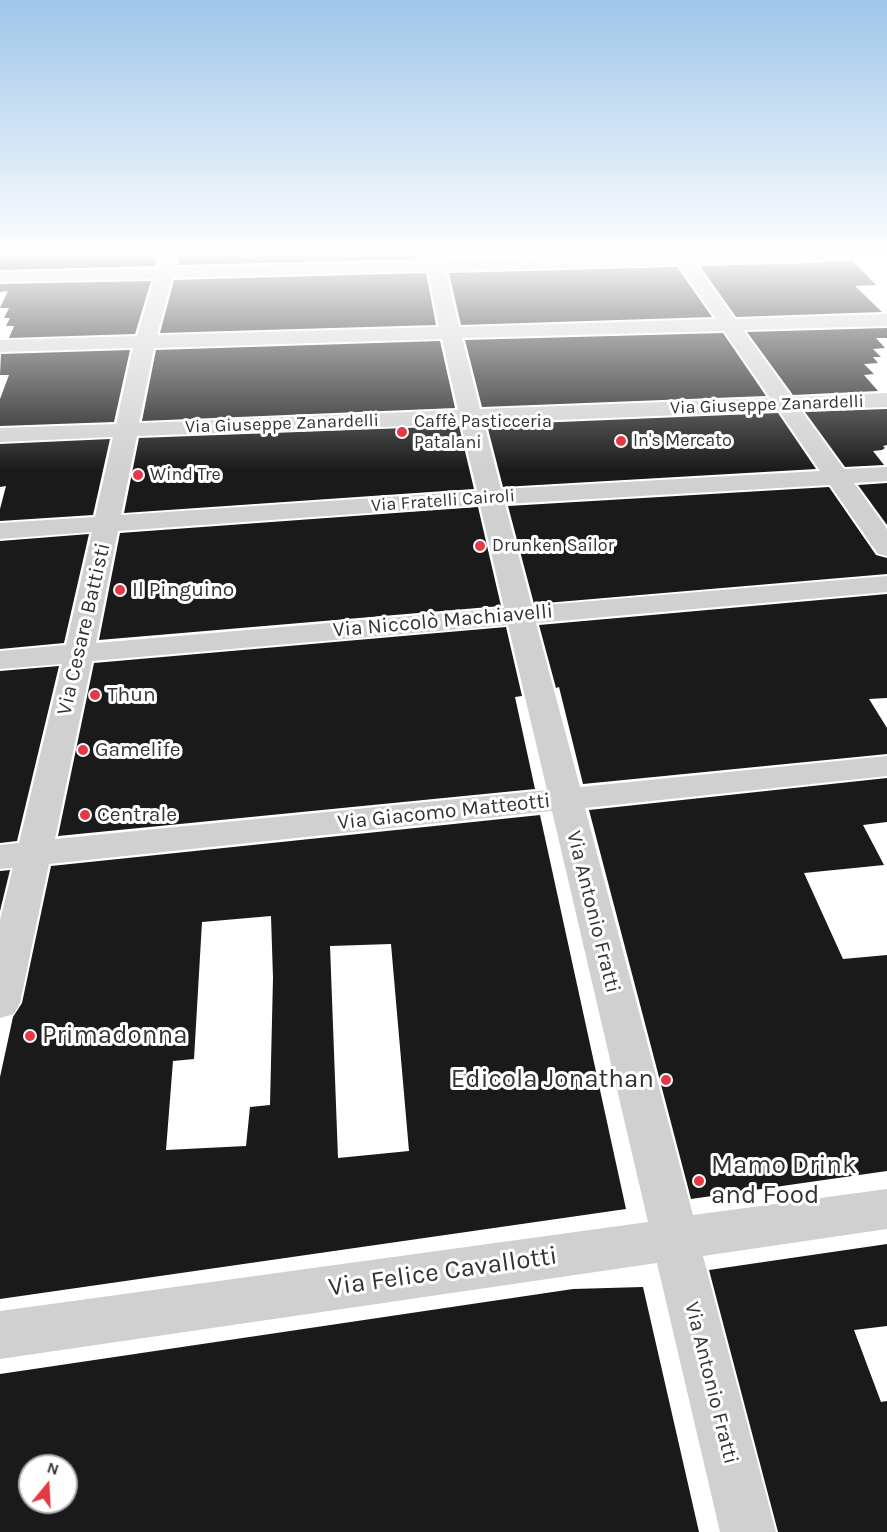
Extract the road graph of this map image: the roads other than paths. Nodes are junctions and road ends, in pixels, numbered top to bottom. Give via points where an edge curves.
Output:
1 (149, 327) edge
2 (449, 327) edge
3 (608, 327) edge
4 (732, 327) edge
5 (450, 332) junction
6 (145, 342) junction
7 (0, 346) edge
8 (887, 400) edge
9 (786, 404) junction
10 (471, 416) junction
11 (126, 431) junction
12 (0, 435) edge
13 (887, 474) edge
14 (837, 477) junction
15 (492, 497) junction
16 (107, 524) junction
17 (0, 531) edge
18 (887, 548) edge
19 (887, 584) edge
20 (521, 614) junction
21 (79, 654) junction
22 (0, 660) edge
23 (887, 766) edge
24 (566, 800) junction
25 (16, 856) edge
26 (0, 1003) edge
27 (887, 1209) edge
28 (675, 1239) junction
29 (0, 1335) edge
30 (748, 1532) edge

1 - 6 street, Via Cesare Battisti
2 - 5 street, Via Antonio Fratti
3 - 5 street
4 - 9 street
5 - 6 street
5 - 10 street, Via Antonio Fratti
6 - 7 street
6 - 11 street, Via Cesare Battisti
8 - 9 street, Via Giuseppe Zanardelli
9 - 10 street, Via Giuseppe Zanardelli
9 - 14 street
10 - 11 street, Via Giuseppe Zanardelli
10 - 15 street, Via Antonio Fratti
11 - 12 street, Via Giuseppe Zanardelli
11 - 16 street, Via Cesare Battisti
13 - 14 street, Via Fratelli Cairoli
14 - 15 street, Via Fratelli Cairoli
14 - 18 street
15 - 16 street, Via Fratelli Cairoli
15 - 20 street, Via Antonio Fratti
16 - 17 street, Via Fratelli Cairoli
16 - 21 street, Via Cesare Battisti
19 - 20 street, Via Niccolò Machiavelli
20 - 21 street, Via Niccolò Machiavelli
20 - 24 street, Via Antonio Fratti
21 - 22 street, Via Niccolò Machiavelli
21 - 25 street, Via Cesare Battisti
23 - 24 street, Via Giacomo Matteotti
24 - 25 street, Via Giacomo Matteotti
24 - 28 street, Via Antonio Fratti
25 - 26 street, Via Cesare Battisti
27 - 28 street, Via Felice Cavallotti
28 - 29 street, Via Felice Cavallotti
28 - 30 street, Via Antonio Fratti

